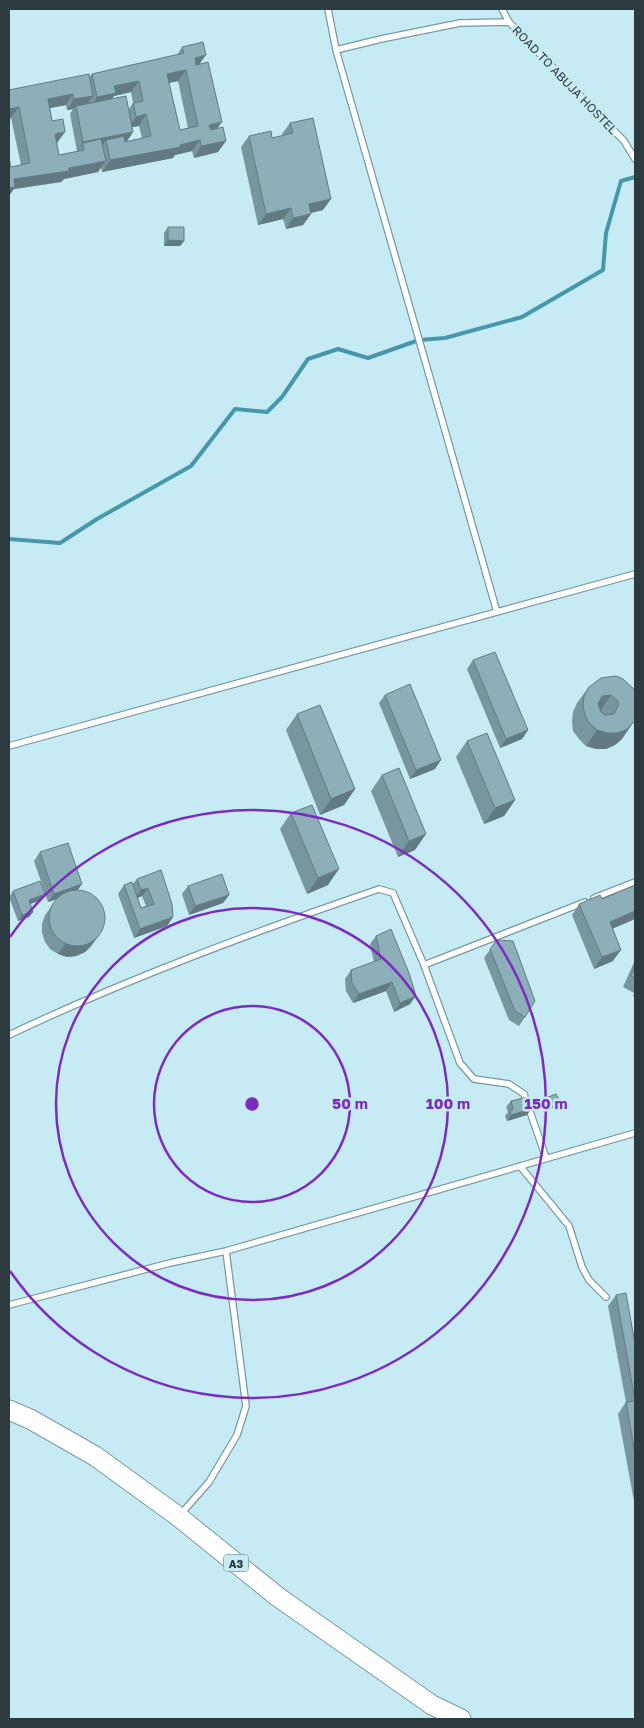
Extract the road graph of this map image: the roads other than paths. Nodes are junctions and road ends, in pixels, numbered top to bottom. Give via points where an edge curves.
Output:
1 (328, 9) edge
2 (502, 9) edge
3 (509, 22) junction
4 (336, 50) junction
5 (635, 159) edge
6 (635, 574) edge
7 (497, 612) junction
8 (9, 746) edge
9 (635, 882) edge
10 (424, 965) junction
11 (9, 1035) edge
12 (635, 1132) edge
13 (546, 1158) junction
14 (520, 1166) junction
15 (226, 1251) junction
16 (606, 1297) dead end
17 (9, 1305) edge
18 (9, 1410) edge
19 (179, 1516) junction
20 (461, 1719) edge

1 - 4 lane
2 - 3 lane
3 - 4 lane, ROAD TO ABUJA HOSTEL via 460,23
3 - 5 lane, ROAD TO ABUJA HOSTEL via 624,141
4 - 7 lane
6 - 7 lane
7 - 8 lane
9 - 10 lane
10 - 11 lane via 393,892 379,889 269,927 68,1007
10 - 13 lane via 460,1063 474,1079 509,1084 524,1094
12 - 13 lane
13 - 14 lane
14 - 15 lane
14 - 16 lane via 568,1226 588,1280
15 - 17 lane
15 - 19 lane via 246,1406 233,1443 209,1482
18 - 19 highway, A3 via 95,1456
19 - 20 highway, A3 via 278,1597 432,1705

